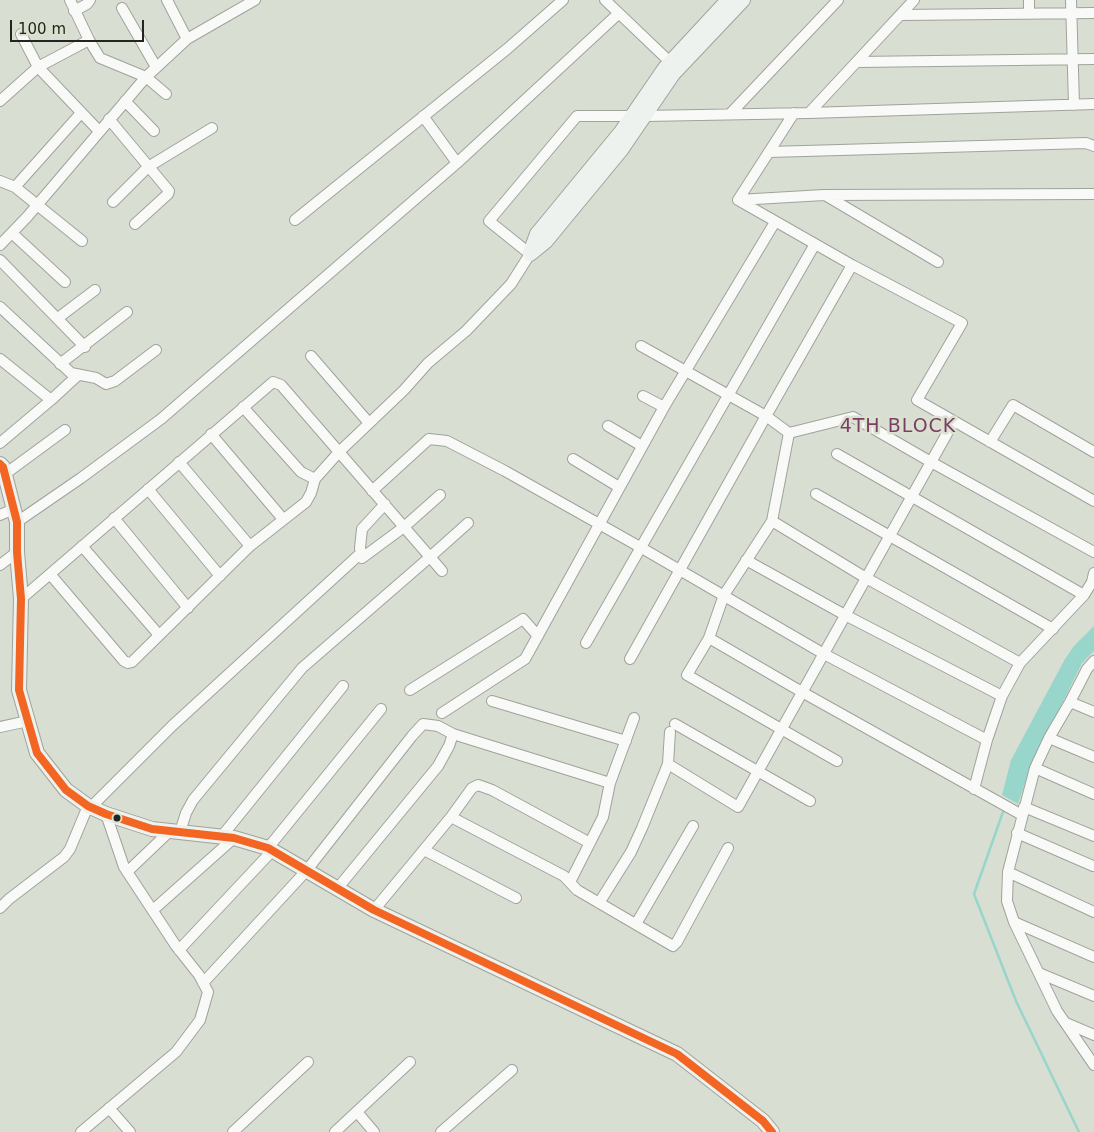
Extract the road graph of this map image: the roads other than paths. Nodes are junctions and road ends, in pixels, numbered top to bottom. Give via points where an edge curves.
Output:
1 (70, 0) edge
2 (90, 0) edge
3 (167, 0) edge
4 (255, 0) edge
5 (563, 0) edge
6 (605, 0) edge
7 (728, 0) edge
8 (743, 0) edge
9 (838, 0) edge
10 (914, 0) edge
11 (1029, 0) edge
12 (1071, 0) edge
13 (122, 8) dead end
14 (74, 11) junction
15 (1071, 13) junction
16 (1094, 13) edge
17 (618, 14) junction
18 (1029, 14) junction
19 (900, 15) junction
20 (22, 34) dead end
21 (187, 39) junction
22 (89, 40) junction
23 (1073, 58) junction
24 (1094, 59) edge
25 (670, 62) junction
26 (857, 62) junction
27 (38, 67) junction
28 (156, 67) junction
29 (146, 76) junction
30 (166, 94) dead end
31 (0, 101) edge
32 (125, 101) junction
33 (1094, 104) edge
34 (1074, 105) junction
35 (81, 113) junction
36 (809, 113) junction
37 (730, 114) junction
38 (794, 114) junction
39 (423, 116) junction
40 (638, 116) junction
41 (109, 119) junction
42 (212, 128) dead end
43 (99, 131) junction
44 (154, 131) dead end
45 (1094, 146) edge
46 (769, 152) junction
47 (457, 162) junction
48 (148, 167) junction
49 (0, 181) edge
50 (15, 187) junction
51 (1094, 194) edge
52 (824, 195) junction
53 (738, 200) junction
54 (113, 202) dead end
55 (38, 204) junction
56 (295, 220) dead end
57 (775, 222) junction
58 (135, 224) dead end
59 (12, 234) junction
60 (82, 242) dead end
61 (815, 244) junction
62 (0, 245) edge
63 (530, 254) junction
64 (0, 260) edge
65 (938, 262) dead end
66 (852, 265) junction
67 (65, 282) dead end
68 (95, 290) dead end
69 (0, 306) edge
70 (128, 312) dead end
71 (58, 318) junction
72 (641, 346) dead end
73 (84, 347) junction
74 (156, 350) dead end
75 (311, 356) dead end
76 (0, 359) edge
77 (60, 364) junction
78 (687, 371) junction
79 (77, 376) junction
80 (728, 395) junction
81 (643, 396) dead end
82 (51, 400) junction
83 (243, 407) junction
84 (664, 407) junction
85 (766, 416) junction
86 (954, 422) junction
87 (369, 423) junction
88 (608, 426) dead end
89 (65, 430) dead end
90 (789, 433) junction
91 (211, 434) junction
92 (0, 442) edge
93 (990, 442) junction
94 (642, 446) junction
95 (339, 452) junction
96 (1094, 452) edge
97 (837, 454) dead end
98 (573, 459) dead end
99 (179, 462) junction
100 (931, 462) junction
101 (2, 472) edge
102 (315, 479) junction
103 (619, 487) junction
104 (148, 490) junction
105 (372, 490) junction
106 (816, 494) dead end
107 (440, 495) dead end
108 (912, 497) junction
109 (1094, 501) edge
110 (385, 504) junction
111 (0, 515) edge
112 (15, 516) junction
113 (114, 518) junction
114 (283, 519) junction
115 (772, 521) junction
116 (468, 523) dead end
117 (599, 524) junction
118 (404, 527) junction
119 (890, 536) junction
120 (82, 546) junction
121 (250, 546) junction
122 (640, 547) junction
123 (17, 552) junction
124 (1094, 552) edge
125 (361, 553) junction
126 (430, 557) junction
127 (746, 560) junction
128 (0, 565) edge
129 (679, 570) junction
130 (442, 571) dead end
131 (1094, 573) edge
132 (50, 574) junction
133 (220, 576) junction
134 (866, 578) junction
135 (724, 596) junction
136 (1084, 596) junction
137 (21, 599) junction
138 (188, 608) junction
139 (845, 615) junction
140 (1053, 628) junction
141 (159, 635) junction
142 (538, 636) junction
143 (709, 638) junction
144 (586, 643) dead end
145 (824, 654) junction
146 (630, 659) dead end
147 (1020, 663) junction
148 (1092, 668) edge
149 (343, 686) dead end
150 (410, 690) dead end
151 (802, 692) junction
152 (1002, 696) junction
153 (492, 701) dead end
154 (1070, 702) junction
155 (381, 709) dead end
156 (1094, 712) edge
157 (442, 713) dead end
158 (634, 718) dead end
159 (28, 721) junction
160 (0, 728) edge
161 (782, 729) junction
162 (453, 734) junction
163 (1049, 738) junction
164 (986, 740) junction
165 (626, 741) junction
166 (1094, 757) edge
167 (837, 761) dead end
168 (668, 764) junction
169 (1035, 768) junction
170 (759, 770) junction
171 (610, 784) junction
172 (974, 789) junction
173 (1094, 794) edge
174 (810, 801) dead end
175 (89, 807) junction
176 (1023, 811) junction
177 (106, 814) junction
178 (451, 817) junction
179 (693, 826) dead end
180 (175, 831) junction
181 (1017, 833) junction
182 (1094, 836) edge
183 (228, 837) junction
184 (590, 843) junction
185 (728, 848) dead end
186 (270, 850) junction
187 (424, 850) junction
188 (1093, 866) edge
189 (307, 870) junction
190 (127, 872) junction
191 (1008, 872) junction
192 (570, 882) junction
193 (337, 889) junction
194 (516, 898) dead end
195 (599, 903) junction
196 (0, 908) edge
197 (153, 910) junction
198 (374, 910) junction
199 (1094, 912) edge
200 (1014, 922) junction
201 (636, 924) junction
202 (179, 950) junction
203 (1094, 957) edge
204 (1039, 973) junction
205 (203, 983) junction
206 (1094, 996) edge
207 (1066, 1023) junction
208 (1094, 1035) edge
209 (308, 1062) dead end
210 (410, 1062) dead end
211 (1094, 1065) edge
212 (512, 1070) dead end
213 (109, 1108) junction
214 (357, 1112) junction
215 (81, 1132) edge
216 (130, 1132) edge
217 (233, 1132) edge
218 (335, 1132) edge
219 (374, 1132) edge
220 (441, 1132) edge
221 (772, 1132) edge

1 - 14 street
2 - 14 street
3 - 21 street
4 - 21 street
5 - 39 street via 508,49
6 - 17 street
7 - 25 main road
8 - 40 main road
9 - 37 street
10 - 19 street
11 - 18 street
12 - 15 street
13 - 28 street
14 - 22 street
15 - 16 street
15 - 18 street
15 - 23 street
17 - 25 street
17 - 47 street
18 - 19 street
19 - 26 street
20 - 27 street
21 - 28 street
22 - 27 street
22 - 29 street via 100,58
23 - 24 street
23 - 26 street
23 - 34 street
25 - 40 main road via 656,80
26 - 36 street
27 - 31 street
27 - 35 street
28 - 29 street
29 - 30 street
29 - 32 street
32 - 41 street
32 - 44 street
33 - 34 street
34 - 36 street
35 - 43 street
35 - 50 street
36 - 38 street
37 - 38 street
37 - 40 street
38 - 46 street
39 - 47 street
39 - 56 street
40 - 63 main road via 538,234
40 - 63 street via 577,116 489,221
41 - 43 street
41 - 48 street
42 - 48 street
43 - 55 street
45 - 46 street via 1086,143
46 - 53 street
47 - 112 street via 152,426 81,478
48 - 54 street
48 - 58 street via 169,193
49 - 50 street
50 - 55 street
51 - 52 street
52 - 53 street
52 - 65 street
53 - 57 street
55 - 59 street
55 - 60 street
57 - 61 street
57 - 78 street
59 - 62 street
59 - 67 street
61 - 66 street
61 - 80 street
63 - 87 street via 510,284 466,331 428,363
64 - 71 street
66 - 85 street
66 - 86 street via 962,323 916,400
68 - 71 street
69 - 77 street
70 - 73 street
71 - 73 street
72 - 78 street
73 - 77 street
74 - 79 street via 112,383
75 - 87 street
76 - 82 street
77 - 79 street
78 - 80 street
78 - 84 street
79 - 82 street
80 - 85 street
80 - 122 street
81 - 84 street
82 - 92 street
83 - 91 street
83 - 95 street via 272,382 278,383
83 - 102 street via 301,472
84 - 94 street
85 - 90 street
85 - 129 street
86 - 93 street
86 - 100 street
87 - 95 street
88 - 94 street
89 - 101 street
90 - 100 street via 854,418
90 - 115 street
91 - 99 street
91 - 114 street
93 - 96 street via 1012,405
93 - 109 street
94 - 103 street
95 - 102 street
95 - 105 street
97 - 108 street
98 - 103 street
99 - 104 street
99 - 121 street
100 - 108 street
100 - 124 street
101 - 112 main road
102 - 114 street via 306,502
103 - 117 street
104 - 113 street
104 - 133 street
105 - 110 street
105 - 117 street via 429,439 446,440
106 - 119 street
107 - 118 street
108 - 119 street
108 - 136 street
110 - 118 street
110 - 125 street via 362,529
111 - 112 street
112 - 123 main road
113 - 120 street
113 - 138 street
114 - 121 street
115 - 127 street
115 - 134 street
116 - 126 street
117 - 122 street
117 - 142 street
118 - 125 street via 362,558
118 - 126 street
119 - 134 street
119 - 140 street
120 - 132 street
120 - 141 street
121 - 133 street
122 - 129 street
122 - 144 street
123 - 128 street
123 - 137 main road
125 - 175 street via 172,726
126 - 130 street
126 - 180 street via 302,668 193,800
127 - 135 street
127 - 139 street
129 - 135 street
129 - 146 street
131 - 136 street
132 - 137 street
132 - 141 street via 126,662 132,662
133 - 138 street
134 - 139 street
134 - 147 street
135 - 143 street
135 - 145 street
136 - 140 street
137 - 159 main road via 19,690
138 - 141 street
139 - 145 street
139 - 152 street
140 - 147 street
142 - 150 street via 523,620
142 - 157 street via 525,659
143 - 151 street
143 - 161 street via 687,675
145 - 151 street
145 - 164 street
147 - 152 street
148 - 154 street
149 - 183 street
151 - 161 street
151 - 172 street
152 - 164 street
153 - 165 street
154 - 156 street
154 - 163 street
155 - 186 street
158 - 165 street
159 - 160 street
159 - 175 main road via 37,752 66,790
161 - 167 street
161 - 170 street
162 - 171 street
162 - 189 street via 438,726 423,724
162 - 193 street via 438,766
163 - 166 street
163 - 169 street
164 - 172 street
165 - 171 street
168 - 170 street via 738,807
168 - 170 street via 673,728
168 - 195 street via 631,852
169 - 173 street
169 - 176 street
170 - 174 street
171 - 184 street via 603,817
172 - 176 street
175 - 177 main road
175 - 196 street via 64,857
176 - 181 street
176 - 182 street
177 - 180 main road via 152,829
177 - 190 street
178 - 184 street via 472,788 478,785
178 - 187 street
178 - 192 street
179 - 201 street
180 - 183 main road
180 - 190 street
181 - 188 street
181 - 191 street
183 - 186 main road
183 - 197 street
184 - 192 street
185 - 201 street via 675,945
186 - 189 main road
186 - 202 street
187 - 194 street
187 - 198 street
189 - 193 main road
189 - 205 street
190 - 197 street
191 - 199 street
191 - 200 street via 1007,900
192 - 195 street
193 - 198 main road
195 - 201 street
197 - 202 street
198 - 221 main road via 677,1054 763,1121
200 - 203 street
200 - 204 street
202 - 205 street
204 - 206 street
204 - 207 street
205 - 213 street via 208,992 200,1020 181,1046
207 - 208 street
207 - 211 street
209 - 217 street
210 - 214 street
212 - 220 street
213 - 215 street
213 - 216 street
214 - 218 street
214 - 219 street

